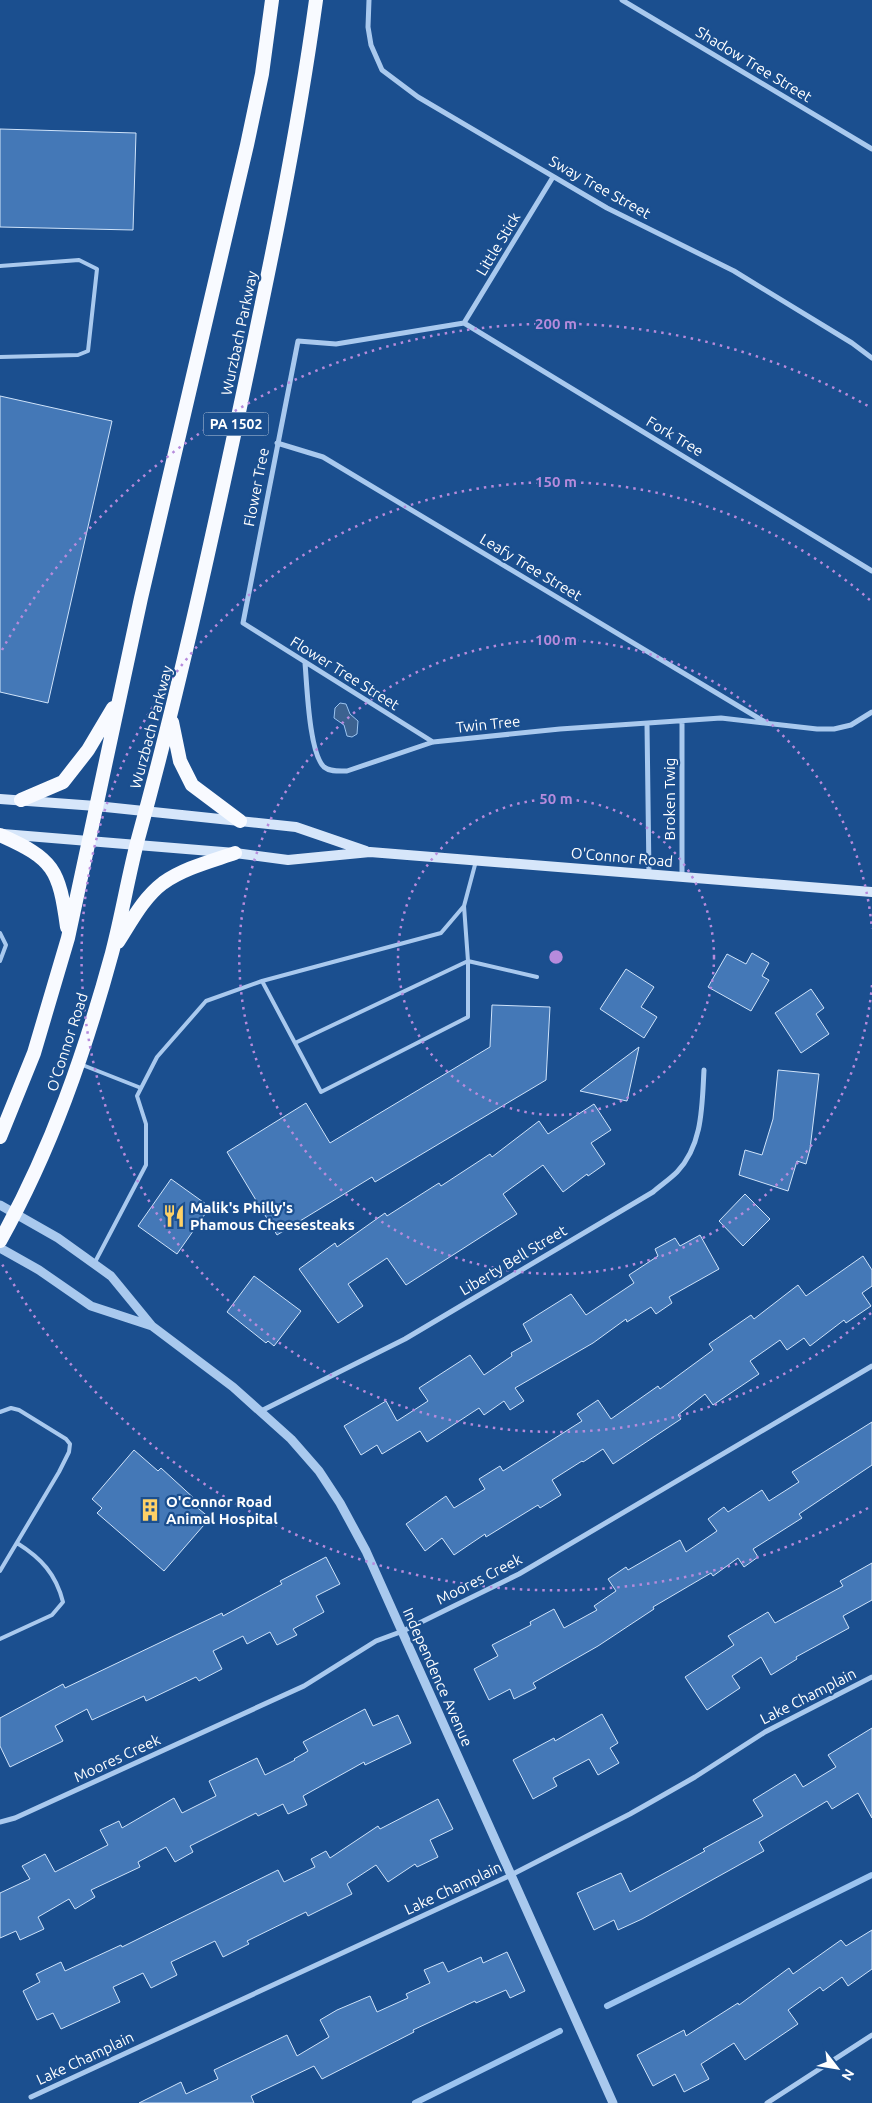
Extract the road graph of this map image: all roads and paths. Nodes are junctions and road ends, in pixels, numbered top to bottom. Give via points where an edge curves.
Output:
1 (272, 0) edge
2 (316, 0) edge
3 (369, 0) edge
4 (622, 0) edge
5 (872, 149) edge
6 (553, 177) junction
7 (0, 266) edge
8 (464, 323) junction
9 (0, 357) edge
10 (872, 358) edge
11 (277, 443) junction
12 (872, 571) edge
13 (245, 624) joint
14 (305, 663) junction
15 (119, 697) junction
16 (872, 712) edge
17 (171, 720) junction
18 (682, 721) junction
19 (767, 723) junction
20 (647, 724) junction
21 (433, 742) junction
22 (0, 799) edge
23 (21, 800) junction
24 (96, 806) junction
25 (146, 812) junction
26 (240, 821) junction
27 (0, 834) edge
28 (88, 841) junction
29 (137, 844) junction
30 (235, 852) junction
31 (370, 852) junction
32 (476, 861) junction
33 (650, 875) junction
34 (682, 878) junction
35 (872, 892) edge
36 (464, 906) junction
37 (0, 933) edge
38 (68, 938) junction
39 (112, 951) junction
40 (0, 961) edge
41 (468, 961) junction
42 (537, 977) dead end
43 (262, 981) junction
44 (295, 1044) junction
45 (78, 1063) junction
46 (704, 1070) dead end
47 (141, 1088) junction
48 (0, 1137) edge
49 (0, 1205) edge
50 (15, 1213) junction
51 (0, 1240) edge
52 (0, 1248) edge
53 (94, 1264) junction
54 (152, 1326) junction
55 (872, 1366) edge
56 (261, 1411) junction
57 (0, 1412) edge
58 (17, 1544) junction
59 (0, 1571) edge
60 (403, 1631) junction
61 (0, 1639) edge
62 (872, 1677) edge
63 (0, 1822) edge
64 (511, 1875) junction
65 (872, 2035) edge
66 (31, 2097) dead end
67 (613, 2103) edge
68 (767, 2103) edge

1 - 15 highway, PA 1502 via 262,74 247,145
2 - 17 highway, Wurzbach Parkway / PA 1502 via 276,237
3 - 6 street, Sway Tree Street via 371,45 382,70 418,97
4 - 5 street, Shadow Tree Street
6 - 8 street, Little Stick
6 - 10 street, Sway Tree Street via 607,208 734,271
7 - 9 lane via 79,260 97,269 88,351 78,355
8 - 11 street, Flower Tree via 336,344 298,342
8 - 12 street, Fork Tree
11 - 13 street, Flower Tree
11 - 19 street, Leafy Tree Street via 323,457
13 - 14 street, Flower Tree Street
14 - 21 street, Flower Tree Street
14 - 21 street, Twin Tree via 313,743 320,763 326,768 334,772 346,771
15 - 23 highway via 88,750 63,782
15 - 24 highway, PA 1502
16 - 19 street, Twin Tree via 851,725 834,728
17 - 25 highway, Wurzbach Parkway / PA 1502
17 - 26 highway via 180,761 192,784
18 - 19 street, Twin Tree via 721,718
18 - 20 street, Twin Tree
18 - 34 street, Broken Twig
20 - 21 street, Twin Tree
20 - 33 street, Broken Twig
22 - 23 main road, O'Connor Road
23 - 24 main road, O'Connor Road
24 - 25 main road, O'Connor Road
24 - 28 highway, PA 1502
25 - 26 main road, O'Connor Road
25 - 29 highway, Wurzbach Parkway / PA 1502
26 - 31 main road, O'Connor Road via 296,827
27 - 28 main road
27 - 38 highway via 28,847 53,868 62,894
28 - 29 main road, O'Connor Road
28 - 38 highway, O'Connor Road
29 - 30 main road, O'Connor Road
29 - 39 highway, O'Connor Road
30 - 31 main road, O'Connor Road via 288,860
30 - 39 highway via 163,883 142,904
31 - 32 main road, O'Connor Road
32 - 33 main road, O'Connor Road
32 - 36 lane
33 - 34 main road, O'Connor Road
34 - 35 main road, O'Connor Road
36 - 41 lane
36 - 43 lane via 441,933
37 - 40 lane via 6,945
38 - 48 highway, O'Connor Road via 34,1053
39 - 45 highway, O'Connor Road
41 - 42 lane
41 - 44 lane
41 - 44 lane via 468,1017 321,1092
43 - 44 lane
43 - 47 lane via 206,1001 157,1057
45 - 47 lane
45 - 50 highway, O'Connor Road via 40,1162
46 - 56 street, Liberty Bell Street via 702,1113 694,1145 678,1172 653,1192 405,1339
47 - 53 lane via 137,1096 146,1124 146,1165
49 - 50 street, Independence Avenue
50 - 51 highway, O'Connor Road
50 - 53 street, Independence Avenue
52 - 54 street, Independence Avenue via 92,1306
53 - 54 street, Independence Avenue via 111,1276
54 - 56 street, Independence Avenue
55 - 60 street, Moores Creek via 519,1574
56 - 60 street, Independence Avenue via 319,1470 366,1551
57 - 58 lane via 11,1408 19,1410 70,1444 59,1472
58 - 59 lane
58 - 61 lane via 37,1555 59,1586 63,1602 52,1615
60 - 63 street, Moores Creek via 376,1641 304,1686
60 - 64 street, Independence Avenue
62 - 64 street, Lake Champlain via 765,1732 630,1814
64 - 66 street, Lake Champlain
64 - 67 street, Independence Avenue
65 - 68 street

